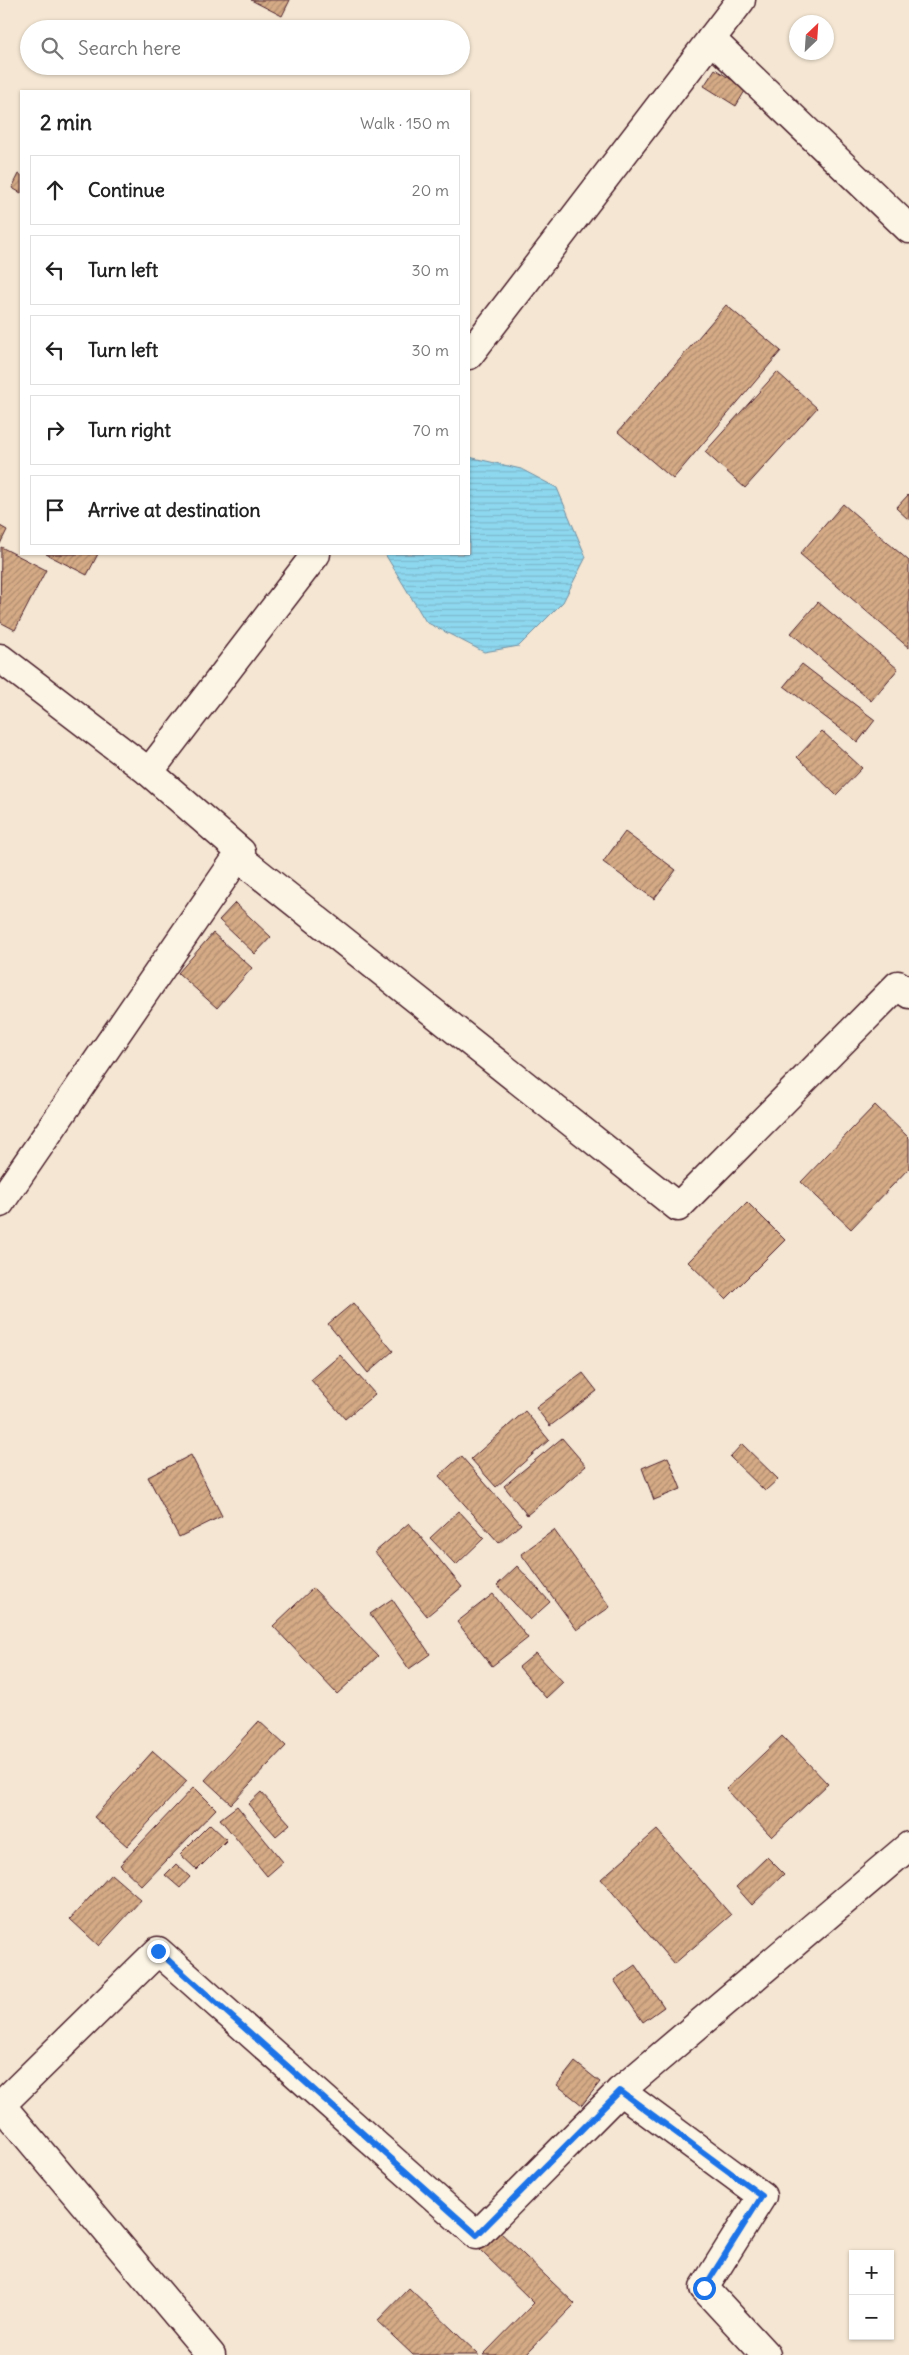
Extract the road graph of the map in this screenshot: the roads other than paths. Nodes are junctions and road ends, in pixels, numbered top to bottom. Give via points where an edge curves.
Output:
1 (740, 0) edge
2 (711, 39) junction
3 (909, 229) edge
4 (470, 354) edge
5 (315, 555) edge
6 (0, 658) edge
7 (149, 772) junction
8 (238, 857) junction
9 (909, 994) edge
10 (0, 1203) edge
11 (909, 1846) edge
12 (620, 2091) junction
13 (1, 2106) edge
14 (211, 2355) edge
15 (766, 2355) edge

1 - 2 street
2 - 3 street
2 - 4 street
5 - 7 street
6 - 7 street
7 - 8 street via 241,852
8 - 9 street via 678,1207 898,985
8 - 10 street
11 - 12 street
12 - 13 street via 477,2235 158,1951
12 - 15 street via 762,2196 704,2288
13 - 14 street

